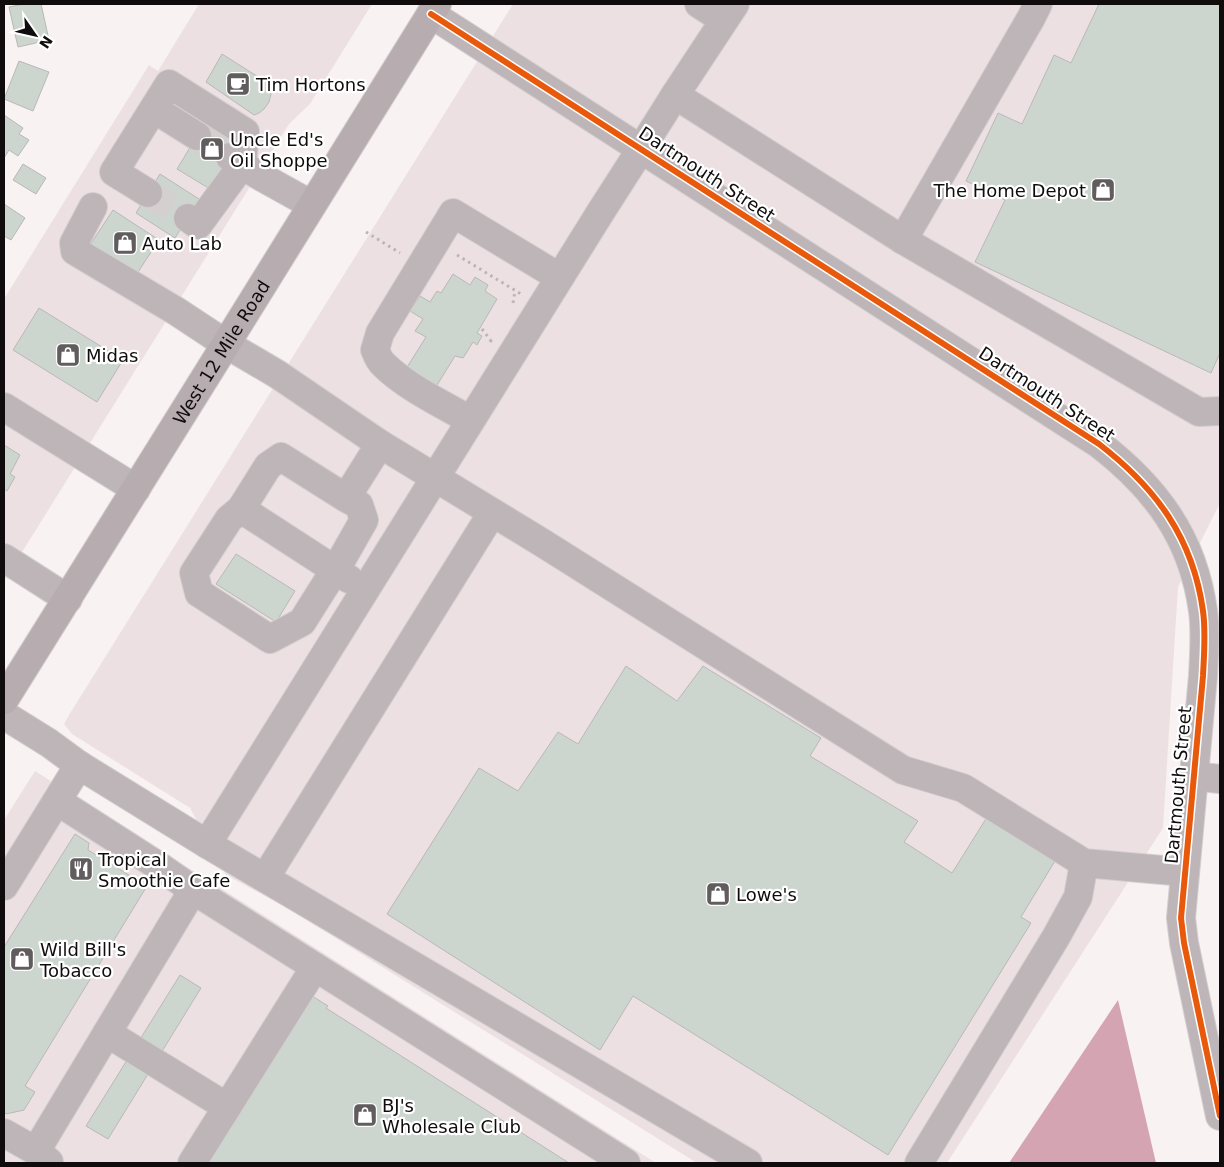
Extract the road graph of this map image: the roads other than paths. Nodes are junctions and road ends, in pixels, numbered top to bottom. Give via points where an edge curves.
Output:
1 (699, 4) edge
2 (1038, 4) edge
3 (434, 9) edge
4 (730, 12) edge
5 (675, 95) junction
6 (154, 109) junction
7 (197, 136) tunnel mouth
8 (641, 149) junction
9 (236, 161) junction
10 (148, 193) tunnel mouth
11 (312, 205) junction
12 (93, 207) dead end
13 (188, 218) dead end
14 (903, 240) junction
15 (559, 278) junction
16 (226, 344) junction
17 (4, 407) edge
18 (1220, 410) edge
19 (470, 420) junction
20 (380, 444) junction
21 (434, 478) junction
22 (136, 489) junction
23 (346, 498) junction
24 (241, 509) junction
25 (492, 513) junction
26 (4, 558) edge
27 (334, 569) junction
28 (366, 589) junction
29 (68, 599) junction
30 (4, 700) edge
31 (4, 715) edge
32 (79, 766) junction
33 (1194, 776) junction
34 (1220, 779) edge
35 (57, 801) junction
36 (207, 844) junction
37 (1084, 863) junction
38 (1185, 872) junction
39 (264, 878) junction
40 (4, 886) edge
41 (193, 890) junction
42 (315, 967) junction
43 (107, 1033) junction
44 (227, 1107) junction
45 (1220, 1116) edge
46 (4, 1133) edge
47 (43, 1157) edge
48 (192, 1163) edge
49 (626, 1163) edge
50 (748, 1163) edge
51 (919, 1163) edge

1 - 4 street
2 - 14 street
3 - 8 street, Dartmouth Street
3 - 11 main road, West 12 Mile Road
4 - 5 street
5 - 8 street
5 - 14 street
6 - 7 street
6 - 9 street via 169,84 245,132
6 - 10 street via 114,172
8 - 15 street
8 - 33 street, Dartmouth Street via 1099,444 1151,491 1189,556 1203,612 1203,676
9 - 11 street
9 - 13 street via 198,225
11 - 16 main road, West 12 Mile Road
12 - 16 street via 74,243 75,251
14 - 18 street via 1199,412
15 - 19 street
15 - 19 street via 453,213 380,333 375,350 382,362 399,377
16 - 20 street via 277,374
16 - 22 main road, West 12 Mile Road
17 - 22 street
19 - 21 street
20 - 21 street
20 - 23 street
21 - 25 street
21 - 28 street
22 - 29 main road, West 12 Mile Road
23 - 24 street via 282,457 268,466
23 - 27 street via 359,505 364,520
24 - 27 street
24 - 27 street via 229,518 194,574 199,593 270,639 302,622
25 - 37 street via 903,770 963,788
25 - 39 street
26 - 29 street
27 - 28 street
28 - 36 street
29 - 30 main road, West 12 Mile Road
31 - 32 street
32 - 35 street
32 - 36 street
33 - 34 street
33 - 38 street, Dartmouth Street
35 - 40 street
35 - 41 street
36 - 39 street
37 - 38 street
37 - 51 street via 1078,897
38 - 45 street, Dartmouth Street via 1184,942
39 - 50 street
41 - 42 street
41 - 43 street
42 - 44 street
42 - 49 street
43 - 44 street
43 - 47 street
44 - 48 street
46 - 47 street

